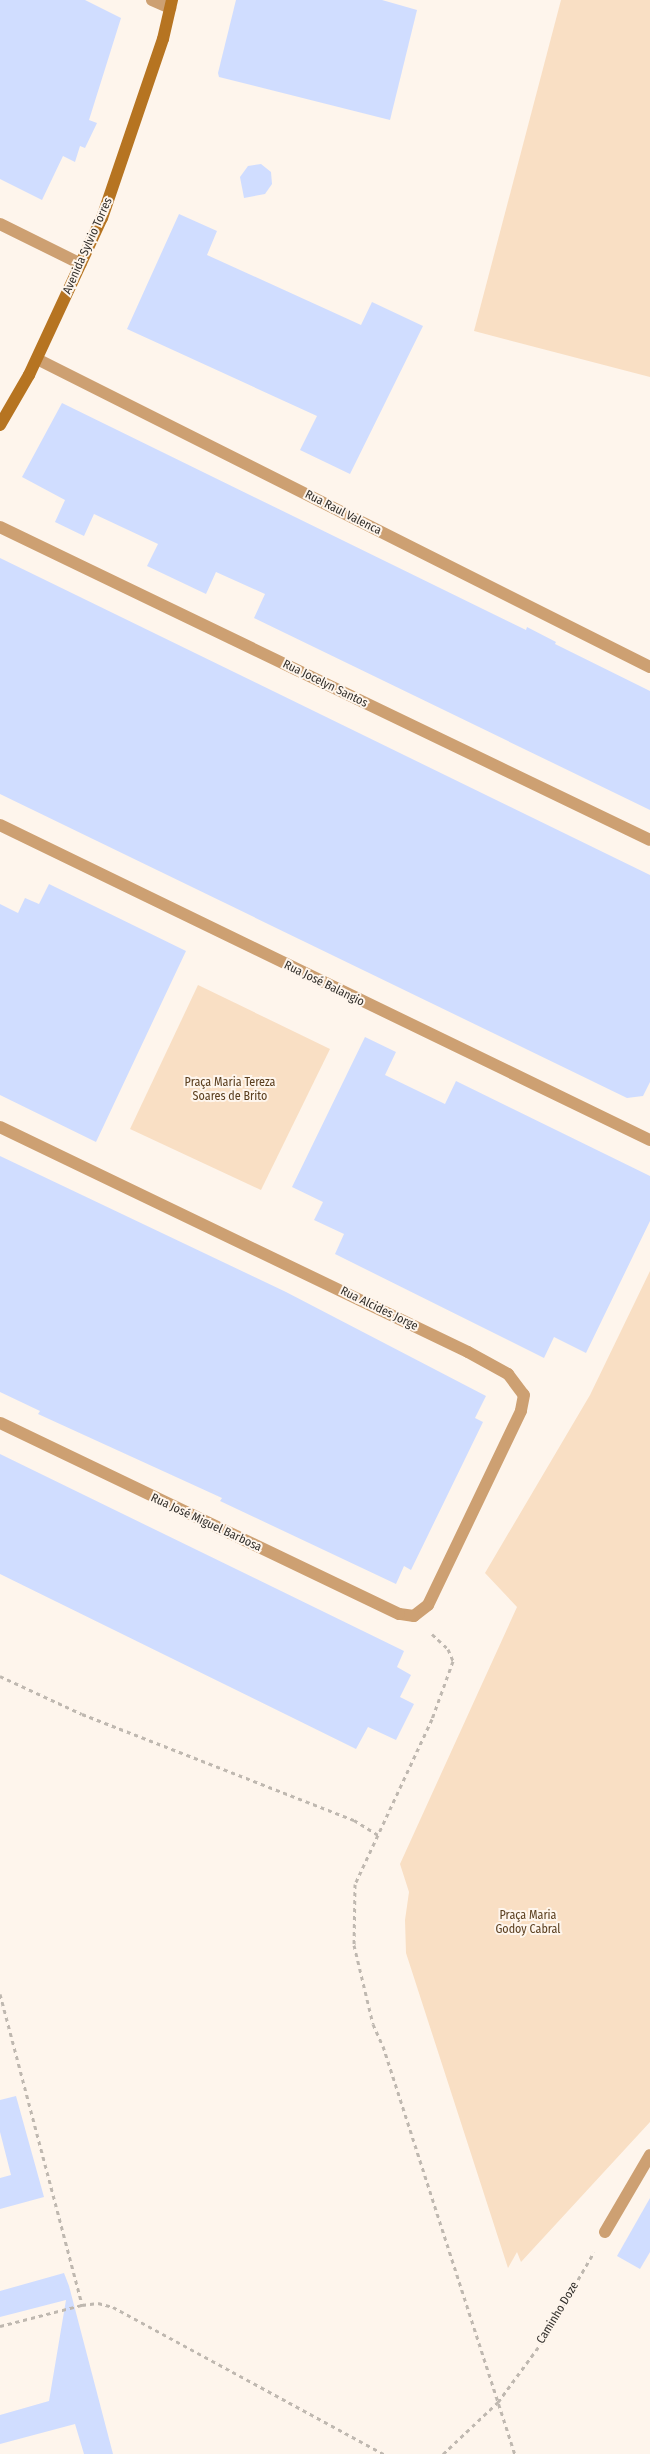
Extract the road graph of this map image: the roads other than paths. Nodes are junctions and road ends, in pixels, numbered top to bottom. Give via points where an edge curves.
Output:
1 (152, 0) edge
2 (171, 4) edge
3 (0, 224) edge
4 (81, 264) junction
5 (37, 359) junction
6 (0, 425) edge
7 (0, 527) edge
8 (650, 667) edge
9 (0, 825) edge
10 (650, 840) edge
11 (0, 1127) edge
12 (650, 1140) edge
13 (0, 1424) edge
14 (414, 1616) joint
15 (650, 2155) edge
16 (605, 2232) road end

1 - 2 street
2 - 4 street, Avenida Sylvio Torres via 163,39 112,191
3 - 4 street
4 - 5 street, Avenida Sylvio Torres
5 - 6 street, Avenida Sylvio Torres
5 - 8 street, Rua Raul Valenca
7 - 10 street, Rua Jocelyn Santos
9 - 12 street, Rua José Balangio
11 - 14 street, Rua Alcides Jorge via 508,1374 524,1395 522,1412 428,1605
13 - 14 street, Rua José Miguel Barbosa via 399,1614
15 - 16 street

